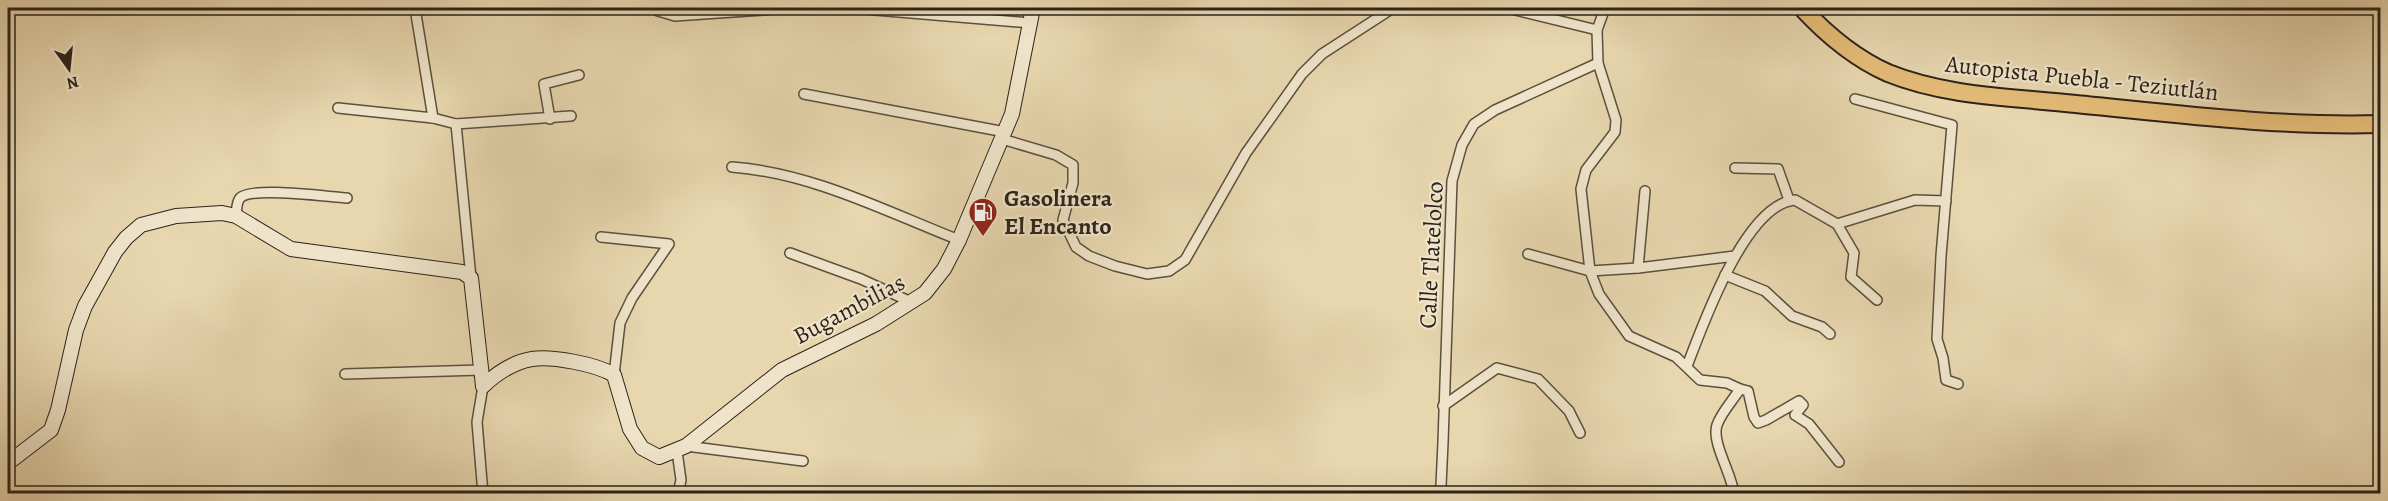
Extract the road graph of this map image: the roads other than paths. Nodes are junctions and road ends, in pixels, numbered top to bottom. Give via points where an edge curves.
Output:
1 (415, 8) edge
2 (655, 8) edge
3 (791, 8) edge
4 (851, 8) edge
5 (1033, 8) edge
6 (1393, 8) edge
7 (1507, 8) edge
8 (1605, 8) edge
9 (1806, 12) edge
10 (1030, 23) junction
11 (1597, 30) junction
12 (1598, 63) junction
13 (579, 75) dead end
14 (804, 94) dead end
15 (1855, 99) dead end
16 (338, 108) dead end
17 (571, 116) dead end
18 (433, 118) junction
19 (550, 119) junction
20 (456, 124) junction
21 (2380, 124) edge
22 (1003, 135) junction
23 (732, 167) dead end
24 (1735, 168) dead end
25 (1645, 191) dead end
26 (347, 198) dead end
27 (1789, 200) junction
28 (1946, 201) junction
29 (236, 216) junction
30 (1837, 224) junction
31 (601, 237) dead end
32 (959, 240) junction
33 (790, 252) dead end
34 (1528, 254) dead end
35 (1736, 256) junction
36 (1638, 268) junction
37 (1590, 271) junction
38 (1725, 274) junction
39 (471, 278) junction
40 (1877, 300) dead end
41 (911, 302) junction
42 (1830, 334) dead end
43 (1687, 366) junction
44 (481, 370) junction
45 (345, 374) dead end
46 (614, 375) junction
47 (1958, 384) dead end
48 (483, 386) junction
49 (1740, 389) junction
50 (1443, 406) junction
51 (1580, 433) dead end
52 (682, 449) junction
53 (803, 461) dead end
54 (1839, 462) dead end
55 (8, 463) edge
56 (483, 494) edge
57 (678, 494) edge
58 (1438, 494) edge
59 (1734, 494) edge

1 - 18 street
2 - 3 street via 675,16
4 - 10 street
5 - 10 main road, Bugambilias
6 - 22 street via 1322,54 1302,74 1246,153 1185,260 1168,271 1147,274 1089,256 1076,247 1063,220 1073,183 1073,165
7 - 11 street
8 - 11 street
9 - 21 highway, Autopista Puebla - Teziutlán via 1853,55 1889,73 1945,90 2226,119
10 - 22 main road, Bugambilias via 1012,114
11 - 12 street
12 - 37 street via 1616,120 1615,132 1586,170 1581,189
12 - 50 street, Calle Tlatelolco via 1495,110 1474,124 1462,145 1452,181
13 - 19 street via 544,84
14 - 22 street
15 - 28 street via 1952,125
16 - 18 street
17 - 19 street
18 - 20 street
19 - 20 street
20 - 39 street
22 - 32 main road, Bugambilias
23 - 32 street via 761,169 818,183
24 - 27 street via 1778,169
25 - 36 street
26 - 29 street via 261,192 242,196
27 - 30 street
27 - 35 street via 1768,211
28 - 30 street via 1915,200
28 - 47 street via 1937,339 1946,380
29 - 39 main road via 291,249 448,269
29 - 55 main road via 222,213 154,220 126,238 85,306 51,430
30 - 40 street via 1854,254 1851,276
31 - 46 street via 669,244 620,323
32 - 41 main road, Bugambilias via 944,269 925,293
33 - 41 street
34 - 37 street
35 - 36 street
35 - 38 street
36 - 37 street
37 - 43 street via 1599,294 1629,336
38 - 42 street via 1765,291 1792,316
38 - 43 street
39 - 44 main road
41 - 52 main road, Bugambilias via 876,324 782,370
43 - 49 street via 1700,380
44 - 45 street
44 - 48 main road
46 - 48 main road via 576,362 532,359 505,369
46 - 52 main road, Bugambilias via 630,429 642,448 659,457
48 - 56 street via 477,422
49 - 54 street via 1748,392 1758,423 1799,401 1803,405 1795,415 1809,424
49 - 59 street via 1716,426
50 - 51 street via 1497,368 1538,379 1569,411
50 - 58 street, Calle Tlatelolco
52 - 53 street
52 - 57 street

